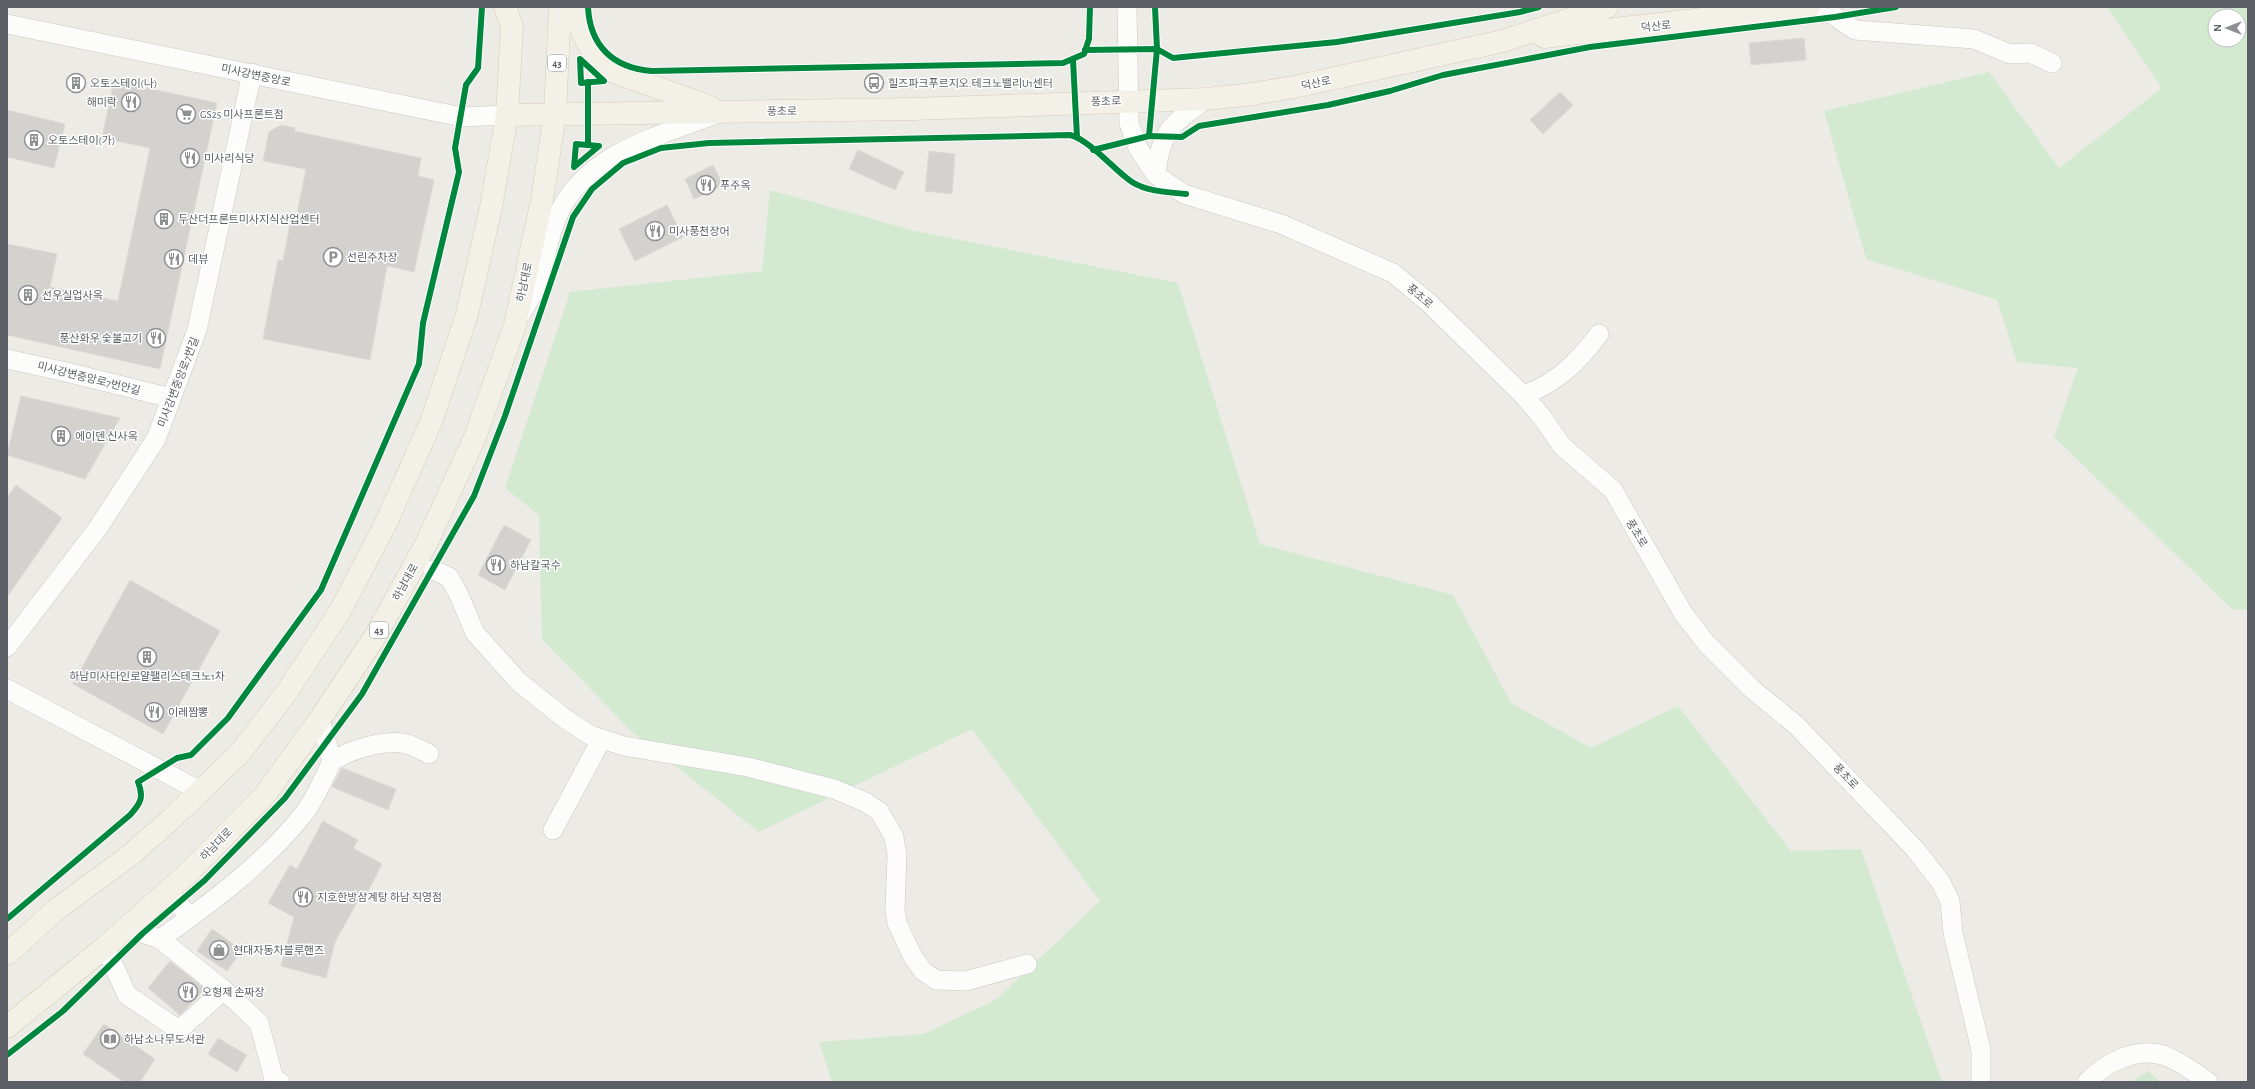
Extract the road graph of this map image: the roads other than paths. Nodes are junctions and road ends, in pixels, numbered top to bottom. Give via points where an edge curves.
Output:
1 (1127, 7) edge
2 (1607, 7) edge
3 (1810, 7) edge
4 (1821, 7) edge
5 (564, 8) edge
6 (510, 13) edge
7 (7, 24) edge
8 (1503, 41) junction
9 (2052, 63) dead end
10 (252, 73) junction
11 (1206, 99) junction
12 (1127, 100) junction
13 (723, 111) junction
14 (554, 114) junction
15 (506, 115) junction
16 (1156, 175) junction
17 (515, 325) junction
18 (1598, 334) dead end
19 (7, 359) edge
20 (1522, 395) junction
21 (171, 398) junction
22 (430, 568) junction
23 (7, 647) edge
24 (7, 689) edge
25 (320, 719) junction
26 (601, 740) junction
27 (429, 754) dead end
28 (332, 761) junction
29 (200, 791) junction
30 (553, 830) dead end
31 (166, 893) junction
32 (191, 918) junction
33 (127, 928) junction
34 (160, 939) junction
35 (105, 947) junction
36 (7, 954) edge
37 (1028, 964) dead end
38 (224, 990) junction
39 (7, 1027) edge
40 (280, 1082) edge
41 (1981, 1082) edge
42 (2087, 1082) edge
43 (2208, 1082) edge

1 - 12 street
2 - 8 main road, 덕산로
3 - 8 main road, 덕산로
4 - 9 street via 1855,30 1974,38 2010,54 2030,53
5 - 13 main road via 580,27 596,58 611,71
5 - 14 main road, 하남대로 / 43
6 - 15 main road
7 - 10 street, 미사강변중앙로
8 - 11 main road, 덕산로 via 1299,86
10 - 15 street, 미사강변중앙로 via 462,117
10 - 21 street, 미사강변중앙로7번길 via 198,330
11 - 12 main road, 덕산로
11 - 16 street via 1180,118 1170,129 1160,148
12 - 13 main road, 풍초로 via 921,108
12 - 16 street, 풍초로 via 1132,136 1143,158
13 - 14 main road, 풍초로
13 - 17 street via 625,149 589,173 558,216 547,244 537,285
14 - 15 main road, 풍초로
14 - 17 main road, 하남대로 / 43 via 542,200
15 - 29 main road via 491,207 467,314 431,422 385,525 339,613 284,696 240,753
16 - 20 street, 풍초로 via 1184,194 1280,224 1393,274 1428,302
17 - 22 main road, 하남대로 / 43 via 475,437 427,542
18 - 20 street via 1585,352 1559,378 1540,390
19 - 21 street, 미사강변중앙로7번안길
20 - 41 street, 풍초로 via 1542,417 1562,446 1613,490 1683,613 1706,643 1752,689 1796,725 1914,848 1940,881 1950,901 1953,933 1982,1050
21 - 23 street, 미사강변중앙로7번길 via 156,439 133,476 98,528
22 - 25 main road, 하남대로 / 43 via 376,635
22 - 26 street via 449,577 475,634 519,682 564,718
24 - 29 street
25 - 28 street
25 - 31 main road, 하남대로 / 43 via 264,796
26 - 30 street
26 - 37 street via 666,755 748,767 834,789 865,802 879,811 894,837 897,855 897,923 904,941 923,971 936,980 966,981
27 - 28 street via 408,744 389,744 346,752
28 - 32 street via 308,806 292,827 270,850
29 - 36 main road via 128,857 57,909
31 - 32 street
31 - 33 main road, 하남대로 / 43
32 - 34 street
33 - 34 street
33 - 35 main road, 하남대로 / 43
34 - 38 street
35 - 38 street via 127,995 179,1030
35 - 39 main road, 하남대로 / 43
38 - 40 street via 259,1023 274,1079
42 - 43 street via 2106,1066 2124,1057 2146,1054 2164,1056 2185,1066

